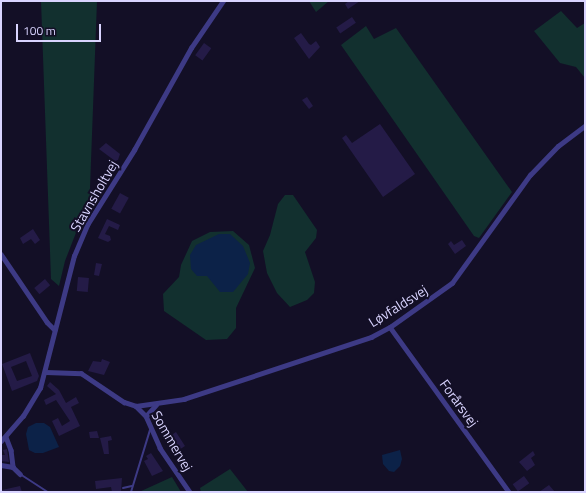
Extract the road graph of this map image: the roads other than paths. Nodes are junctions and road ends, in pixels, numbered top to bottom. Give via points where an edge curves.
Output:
1 (224, 1) edge
2 (585, 126) edge
3 (1, 254) edge
4 (390, 328) junction
5 (56, 330) junction
6 (46, 372) junction
7 (156, 405) junction
8 (136, 406) junction
9 (146, 416) junction
10 (151, 429) junction
11 (6, 437) junction
12 (1, 441) edge
13 (1, 466) edge
14 (13, 467) junction
15 (20, 474) joint
16 (132, 486) junction
17 (123, 488) dead end
18 (48, 492) edge
19 (131, 492) edge
20 (190, 492) edge
21 (509, 492) edge

1 - 5 street, Stavnsholtvej via 191,48 134,150 87,225 74,256
2 - 4 street, Løvfaldsvej via 558,146 530,175 452,283
3 - 5 street via 46,322
4 - 7 street, Løvfaldsvej via 371,337 184,399
4 - 21 street, Forårsvej
5 - 6 street, Stavnsholtvej
6 - 8 street, Sommervej via 81,373 124,402
6 - 11 street, Stavnsholtvej via 33,403
7 - 8 street, Løvfaldsvej
7 - 9 street
8 - 9 street, Sommervej
9 - 10 street, Sommervej
10 - 16 lane
10 - 20 street, Sommervej via 160,448
11 - 12 street, Stavnsholtvej
11 - 14 street via 12,450
13 - 14 street
14 - 15 street
15 - 18 lane
16 - 17 lane
16 - 19 lane

